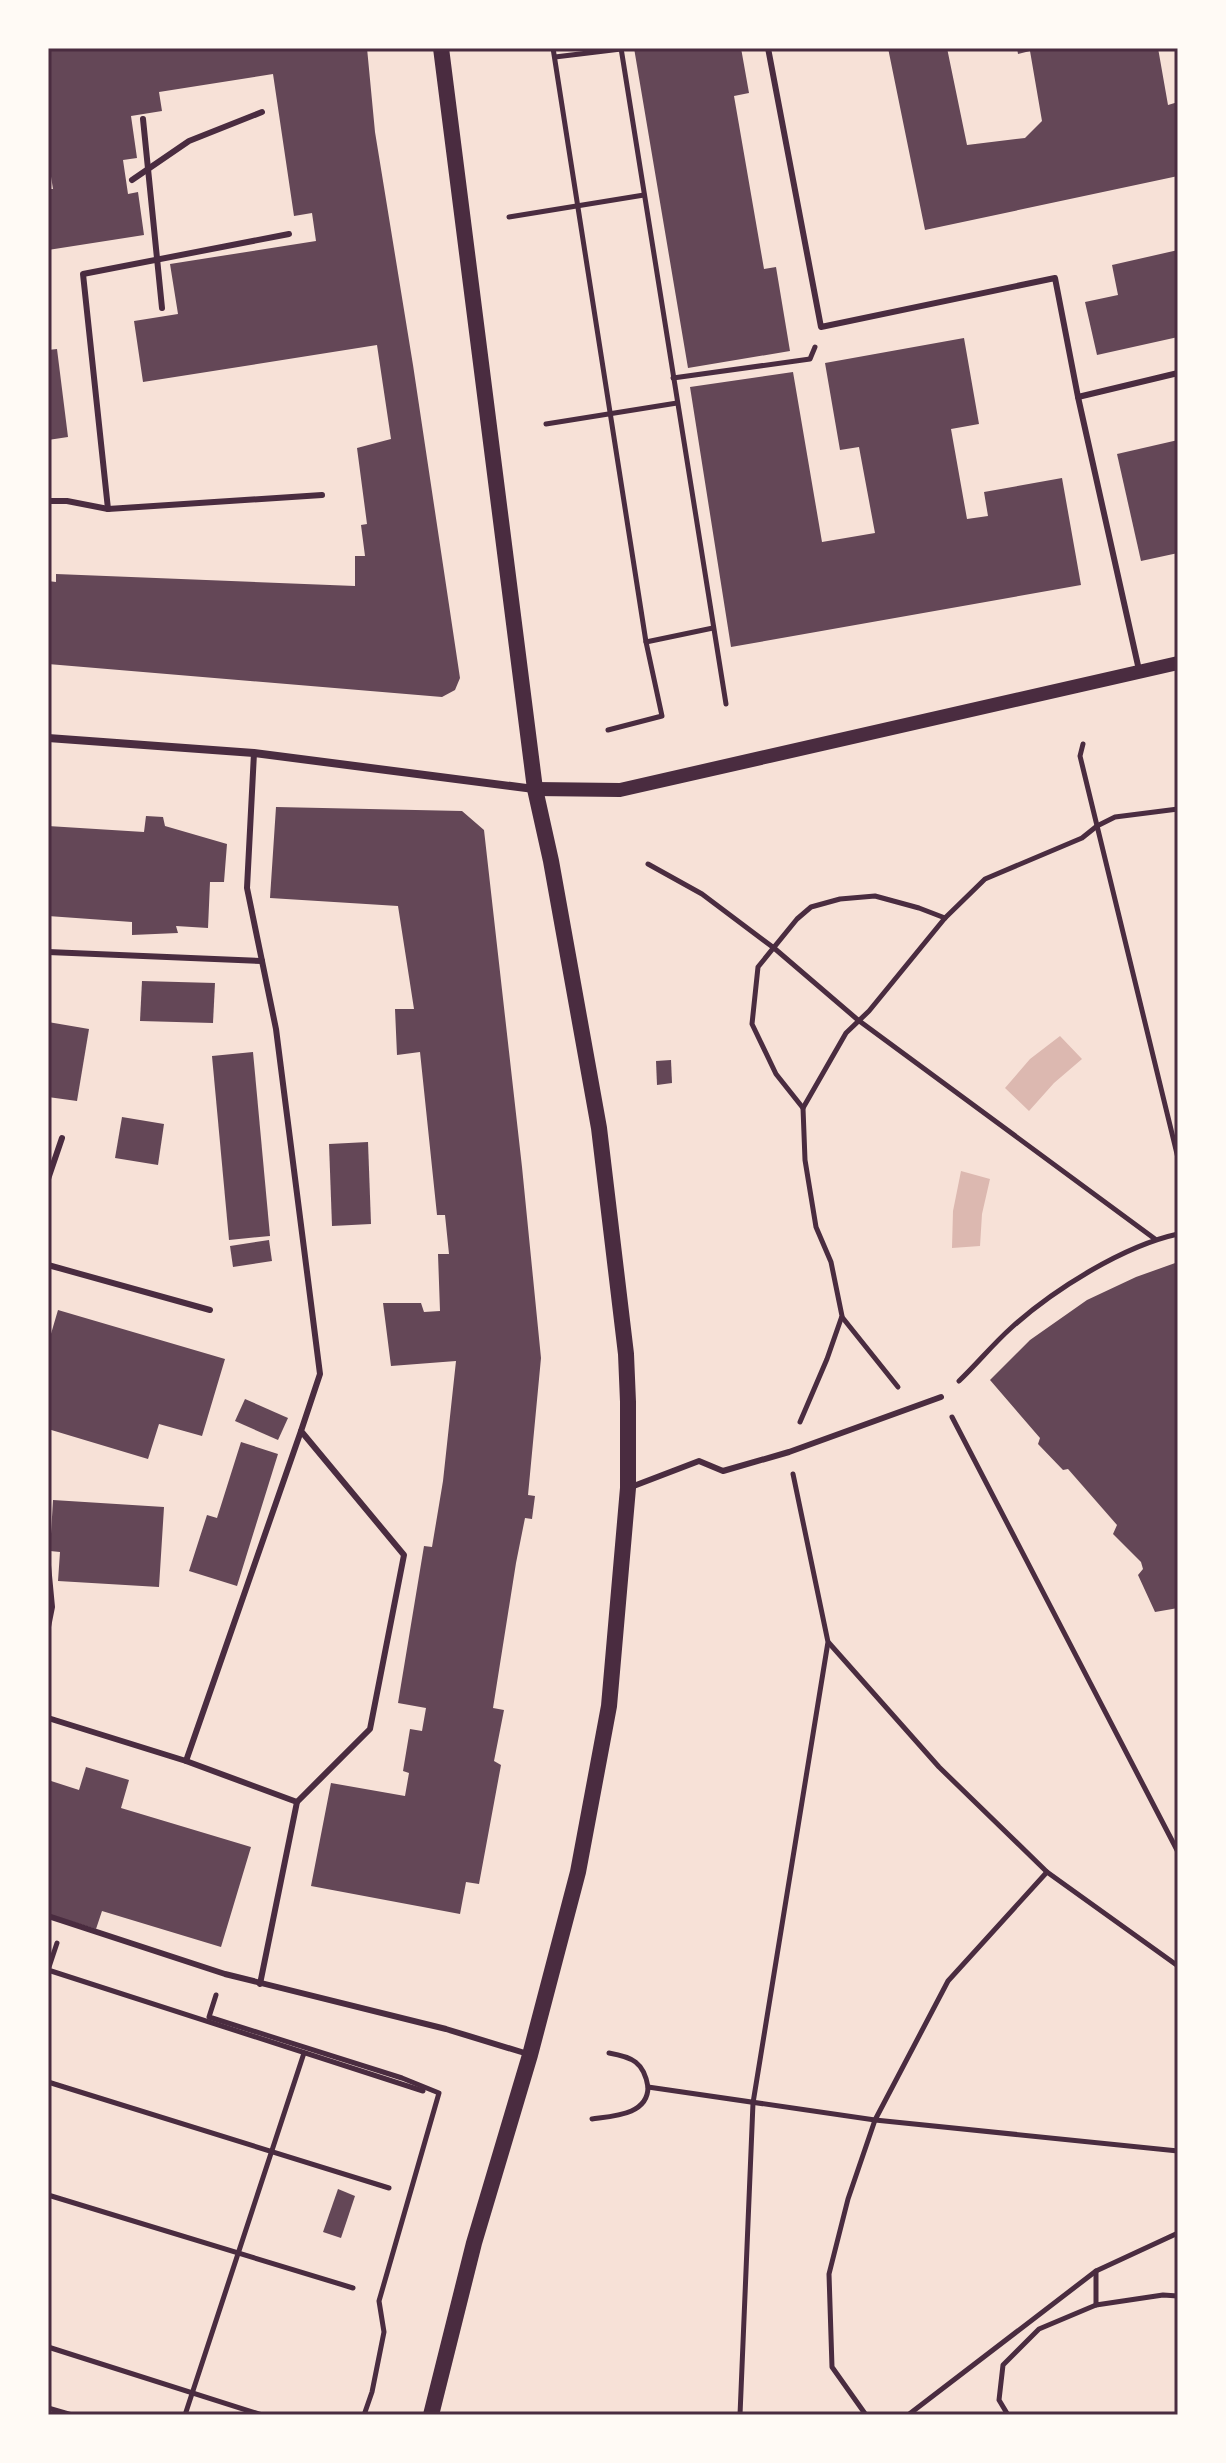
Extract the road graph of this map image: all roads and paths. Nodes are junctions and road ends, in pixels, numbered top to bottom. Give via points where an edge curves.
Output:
1 (441, 48) edge
2 (553, 48) edge
3 (768, 48) edge
4 (621, 49) edge
5 (554, 57) junction
6 (262, 112) dead end
7 (143, 119) dead end
8 (148, 169) junction
9 (132, 180) dead end
10 (644, 195) junction
11 (577, 206) junction
12 (509, 217) dead end
13 (289, 234) dead end
14 (157, 259) junction
15 (162, 308) dead end
16 (821, 327) junction
17 (1178, 373) edge
18 (673, 378) junction
19 (1078, 397) junction
20 (677, 403) junction
21 (610, 414) junction
22 (546, 424) dead end
23 (322, 495) dead end
24 (48, 501) edge
25 (108, 509) junction
26 (713, 628) junction
27 (646, 642) junction
28 (1178, 663) edge
29 (1140, 672) junction
30 (726, 704) dead end
31 (608, 730) dead end
32 (48, 738) edge
33 (1083, 744) dead end
34 (254, 753) junction
35 (535, 789) junction
36 (1178, 809) edge
37 (1097, 826) junction
38 (648, 864) dead end
39 (945, 918) junction
40 (774, 948) junction
41 (48, 952) edge
42 (262, 961) junction
43 (858, 1020) junction
44 (803, 1108) junction
45 (62, 1138) dead end
46 (1178, 1158) edge
47 (48, 1179) edge
48 (1178, 1234) edge
49 (1155, 1239) junction
50 (48, 1265) edge
51 (210, 1310) dead end
52 (842, 1316) junction
53 (941, 1397) junction
54 (907, 1409) junction
55 (301, 1431) junction
56 (789, 1452) junction
57 (628, 1488) junction
58 (48, 1565) edge
59 (48, 1627) edge
60 (828, 1642) junction
61 (48, 1718) edge
62 (186, 1761) junction
63 (297, 1802) junction
64 (1178, 1852) edge
65 (1047, 1872) junction
66 (48, 1916) edge
67 (1178, 1966) edge
68 (48, 1970) edge
69 (260, 1984) junction
70 (219, 1986) dead end
71 (304, 2053) junction
72 (609, 2053) dead end
73 (530, 2055) junction
74 (48, 2082) edge
75 (648, 2087) junction
76 (423, 2091) dead end
77 (753, 2103) junction
78 (592, 2119) dead end
79 (875, 2120) junction
80 (1178, 2151) edge
81 (272, 2152) junction
82 (389, 2188) dead end
83 (48, 2195) edge
84 (1178, 2233) edge
85 (239, 2253) junction
86 (1096, 2271) junction
87 (353, 2288) dead end
88 (1178, 2296) edge
89 (1096, 2305) junction
90 (48, 2347) edge
91 (193, 2393) junction
92 (48, 2408) edge
93 (72, 2415) edge
94 (185, 2415) edge
95 (262, 2415) edge
96 (364, 2415) edge
97 (431, 2415) edge
98 (740, 2415) edge
99 (866, 2415) edge
100 (908, 2415) edge
101 (1008, 2415) edge

1 - 35 main road
2 - 5 path
3 - 16 lane
4 - 5 path
4 - 10 path
5 - 11 path
6 - 8 lane via 189,141
7 - 8 lane
8 - 9 lane
8 - 14 lane
10 - 11 path
10 - 18 path
11 - 12 path
11 - 21 path
13 - 14 lane
14 - 15 lane
14 - 25 lane via 83,274
16 - 18 path via 810,359
16 - 19 lane via 1055,278
17 - 19 lane
18 - 20 path
19 - 29 lane
20 - 21 path
20 - 26 path
21 - 22 path
21 - 27 path
23 - 25 lane
24 - 25 lane
26 - 27 path
26 - 30 path
27 - 31 path via 662,716
28 - 29 street
29 - 35 street via 620,790
32 - 34 street
33 - 37 path via 1080,756
34 - 35 street
34 - 42 lane via 247,888
35 - 57 main road via 599,1128 626,1354
36 - 37 path via 1115,817
37 - 39 path via 1082,838 985,879
37 - 46 path
38 - 40 path via 702,894
39 - 40 path via 875,896 840,899 811,907
39 - 43 path
40 - 43 path
40 - 44 path via 758,967 752,1024 776,1074
41 - 42 lane
42 - 55 lane via 276,1029 320,1374
43 - 44 path
43 - 49 path
44 - 52 path via 816,1227 831,1262
45 - 47 lane
48 - 49 path
49 - 53 path via 1072,1281 1011,1328
50 - 51 lane
52 - 54 path via 898,1386
52 - 56 path
53 - 54 lane
53 - 64 path
54 - 56 lane
55 - 62 lane
55 - 63 lane via 404,1555 370,1729
56 - 57 lane via 723,1471 699,1461
56 - 60 path
57 - 73 main road via 609,1706 578,1872
58 - 59 lane
60 - 65 path via 939,1767
60 - 77 path
61 - 62 lane
62 - 63 lane
63 - 69 lane
65 - 67 path
65 - 79 path via 948,1981
66 - 69 lane
68 - 71 path
69 - 73 lane
70 - 96 path via 209,2017 439,2093 379,2301 384,2332
71 - 76 path
71 - 81 path
72 - 75 path via 634,2061
73 - 97 main road via 474,2243
74 - 81 path
75 - 77 path
75 - 78 path via 643,2103 633,2110
77 - 79 path
77 - 98 path
79 - 80 path
79 - 99 path via 829,2274 832,2367
81 - 82 path
81 - 85 path
83 - 85 path
84 - 86 path
85 - 87 path
85 - 91 path
86 - 89 path
86 - 100 path
88 - 89 path
89 - 101 path via 1039,2329 1003,2365 999,2400
90 - 91 path
91 - 94 path
91 - 95 path
92 - 93 path

